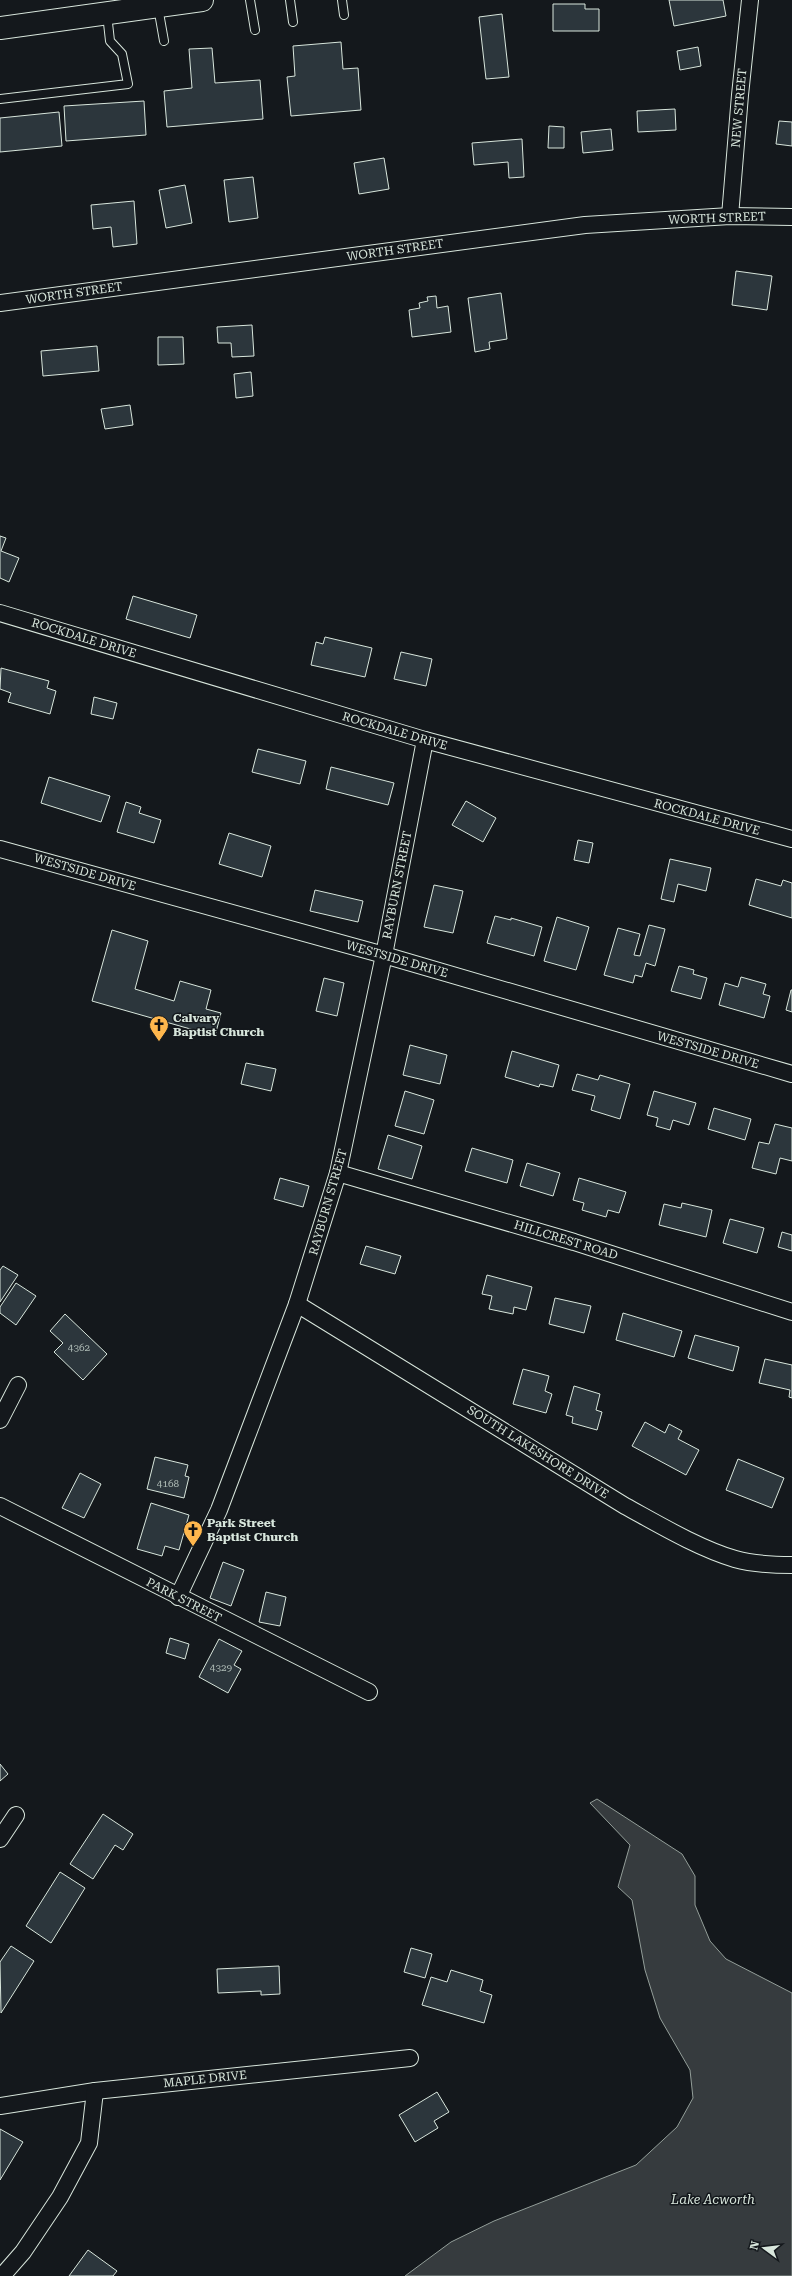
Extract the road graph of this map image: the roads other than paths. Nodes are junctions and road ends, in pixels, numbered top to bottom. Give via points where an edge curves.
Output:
1 (202, 0) edge
2 (250, 0) edge
3 (290, 0) edge
4 (342, 0) edge
5 (750, 0) edge
6 (144, 5) edge
7 (106, 13) junction
8 (344, 15) dead end
9 (293, 22) dead end
10 (0, 28) edge
11 (255, 30) dead end
12 (164, 41) dead end
13 (0, 99) edge
14 (730, 216) junction
15 (792, 217) edge
16 (0, 303) edge
17 (0, 613) edge
18 (425, 740) junction
19 (792, 839) edge
20 (0, 849) edge
21 (384, 955) junction
22 (792, 1074) edge
23 (338, 1173) junction
24 (298, 1304) junction
25 (792, 1312) edge
26 (18, 1385) dead end
27 (0, 1420) edge
28 (0, 1506) edge
29 (792, 1565) edge
30 (178, 1597) junction
31 (369, 1692) dead end
32 (16, 1815) dead end
33 (0, 1839) edge
34 (410, 2058) dead end
35 (95, 2091) junction
36 (0, 2106) edge
37 (2, 2276) edge

1 - 6 main road
2 - 11 lane
3 - 9 lane
4 - 8 lane
5 - 14 street, NEW STREET
6 - 7 main road
6 - 12 lane
7 - 10 main road
7 - 13 lane via 110,41 122,54 128,84
14 - 15 street, WORTH STREET
14 - 16 street, WORTH STREET via 585,225
17 - 18 street, ROCKDALE DRIVE
18 - 19 street, ROCKDALE DRIVE
18 - 21 street, RAYBURN STREET
20 - 21 street, WESTSIDE DRIVE
21 - 22 street, WESTSIDE DRIVE
21 - 23 street, RAYBURN STREET
23 - 24 street, RAYBURN STREET
23 - 25 street, HILLCREST ROAD via 574,1242
24 - 29 street, SOUTH LAKESHORE DRIVE via 625,1506 678,1535 734,1559 763,1565
24 - 30 street, RAYBURN STREET via 219,1510
26 - 27 street
28 - 30 street, PARK STREET
30 - 31 street, PARK STREET
32 - 33 street
34 - 35 street, MAPLE DRIVE
35 - 36 street, MAPLE DRIVE
35 - 37 street via 89,2143 60,2197 23,2252

